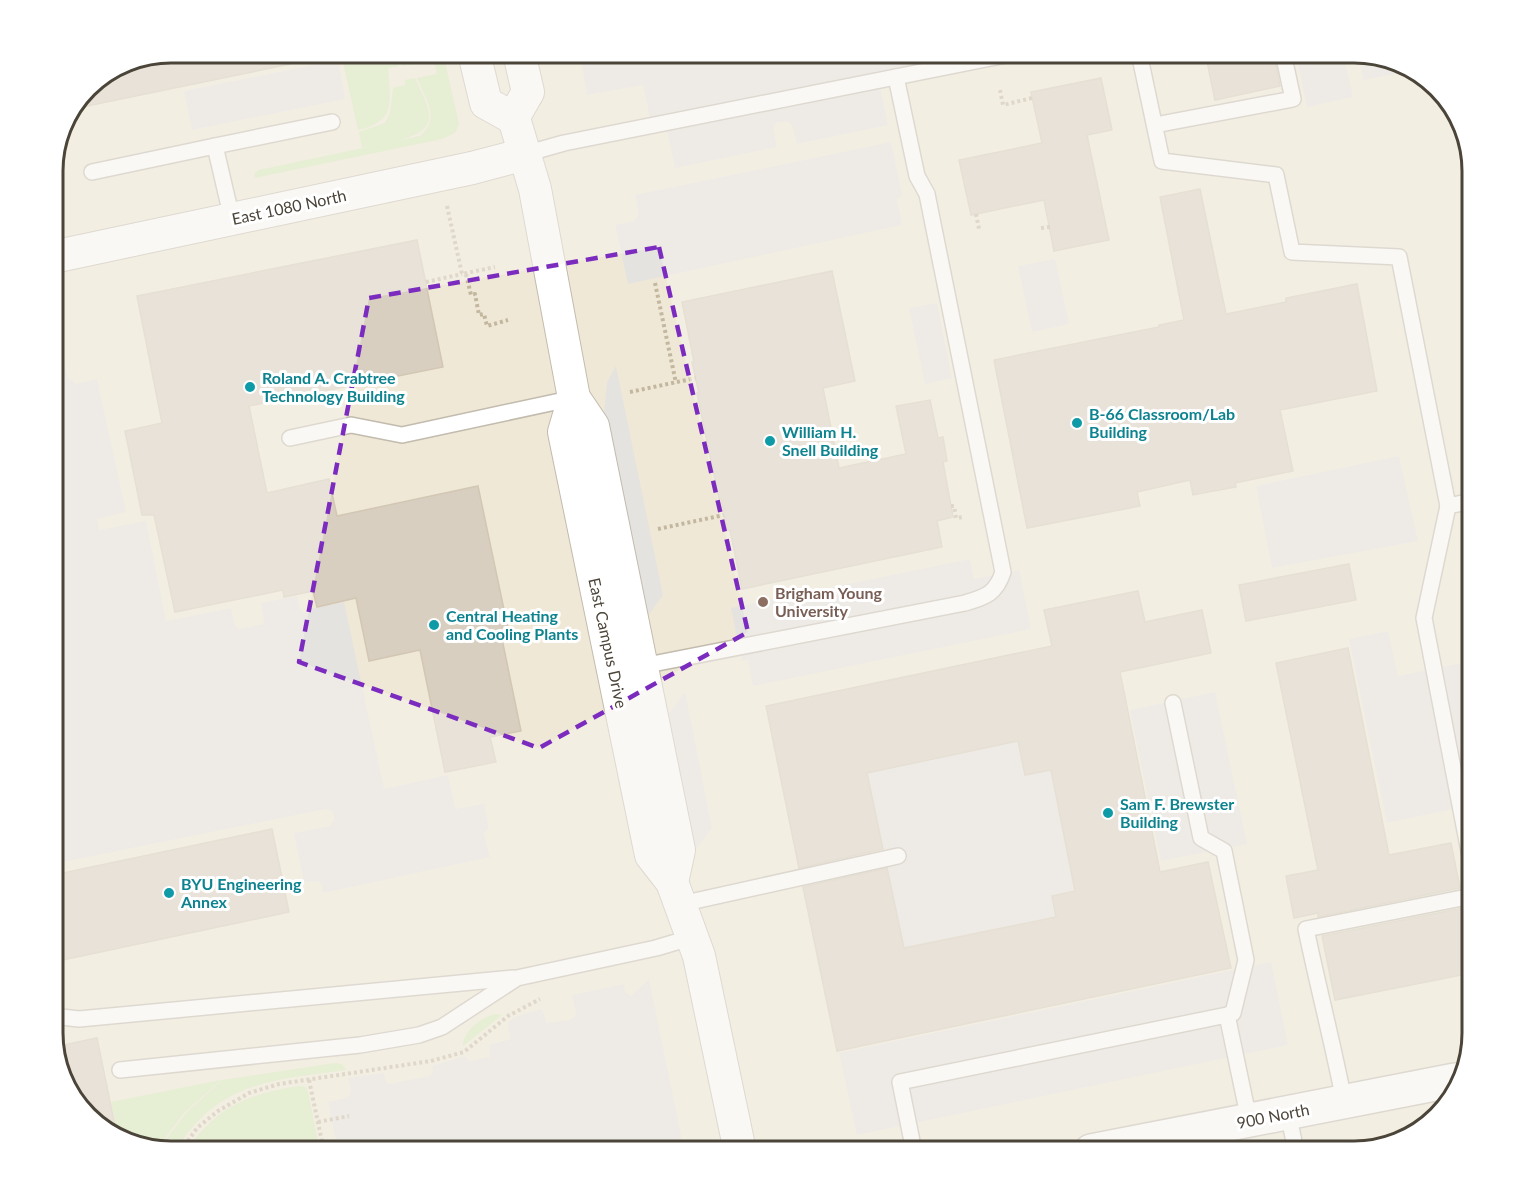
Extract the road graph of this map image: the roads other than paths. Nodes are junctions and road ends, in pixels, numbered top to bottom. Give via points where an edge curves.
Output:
1 (477, 63) edge
2 (521, 63) edge
3 (963, 63) edge
4 (1141, 63) edge
5 (1286, 63) edge
6 (896, 77) junction
7 (513, 117) junction
8 (332, 122) dead end
9 (1155, 125) junction
10 (215, 146) junction
11 (525, 154) junction
12 (92, 172) dead end
13 (232, 219) junction
14 (63, 255) edge
15 (574, 398) junction
16 (290, 438) dead end
17 (1462, 503) edge
18 (1448, 506) junction
19 (627, 669) junction
20 (1173, 703) dead end
21 (1462, 811) edge
22 (898, 856) dead end
23 (677, 893) junction
24 (1462, 898) edge
25 (693, 937) junction
26 (517, 978) junction
27 (1227, 1015) junction
28 (63, 1017) edge
29 (120, 1070) dead end
30 (1451, 1081) edge
31 (1344, 1101) junction
32 (1288, 1113) junction
33 (1249, 1120) junction
34 (738, 1141) edge
35 (913, 1141) edge
36 (1145, 1141) edge
37 (1294, 1141) edge

1 - 7 street via 486,103
2 - 7 street via 528,92
3 - 6 lane
4 - 9 lane
5 - 9 lane via 1293,99
6 - 11 lane
6 - 19 lane via 917,176 927,194 1003,572 999,586 985,597 965,603
7 - 11 street, East Campus Drive
8 - 10 lane
9 - 18 lane via 1162,161 1276,175 1292,252 1399,257
10 - 12 lane
10 - 13 lane
11 - 13 street, East 1080 North
11 - 15 street, East Campus Drive
13 - 14 street, East 1080 North
15 - 16 lane via 402,435 351,425
15 - 19 street, East Campus Drive via 593,426
17 - 18 lane
18 - 21 lane via 1424,618
19 - 23 street, East Campus Drive via 679,850
20 - 27 lane via 1201,838 1224,851 1246,960 1233,1013
22 - 23 lane
23 - 25 street
24 - 31 lane via 1306,930
25 - 26 lane
25 - 34 street
26 - 28 lane via 79,1019
26 - 29 lane via 442,1027 419,1035 360,1045
27 - 33 lane
27 - 35 lane via 900,1082
30 - 31 street, 900 North
31 - 32 street, 900 North
32 - 33 street, 900 North
32 - 37 lane
33 - 36 street, 900 North

